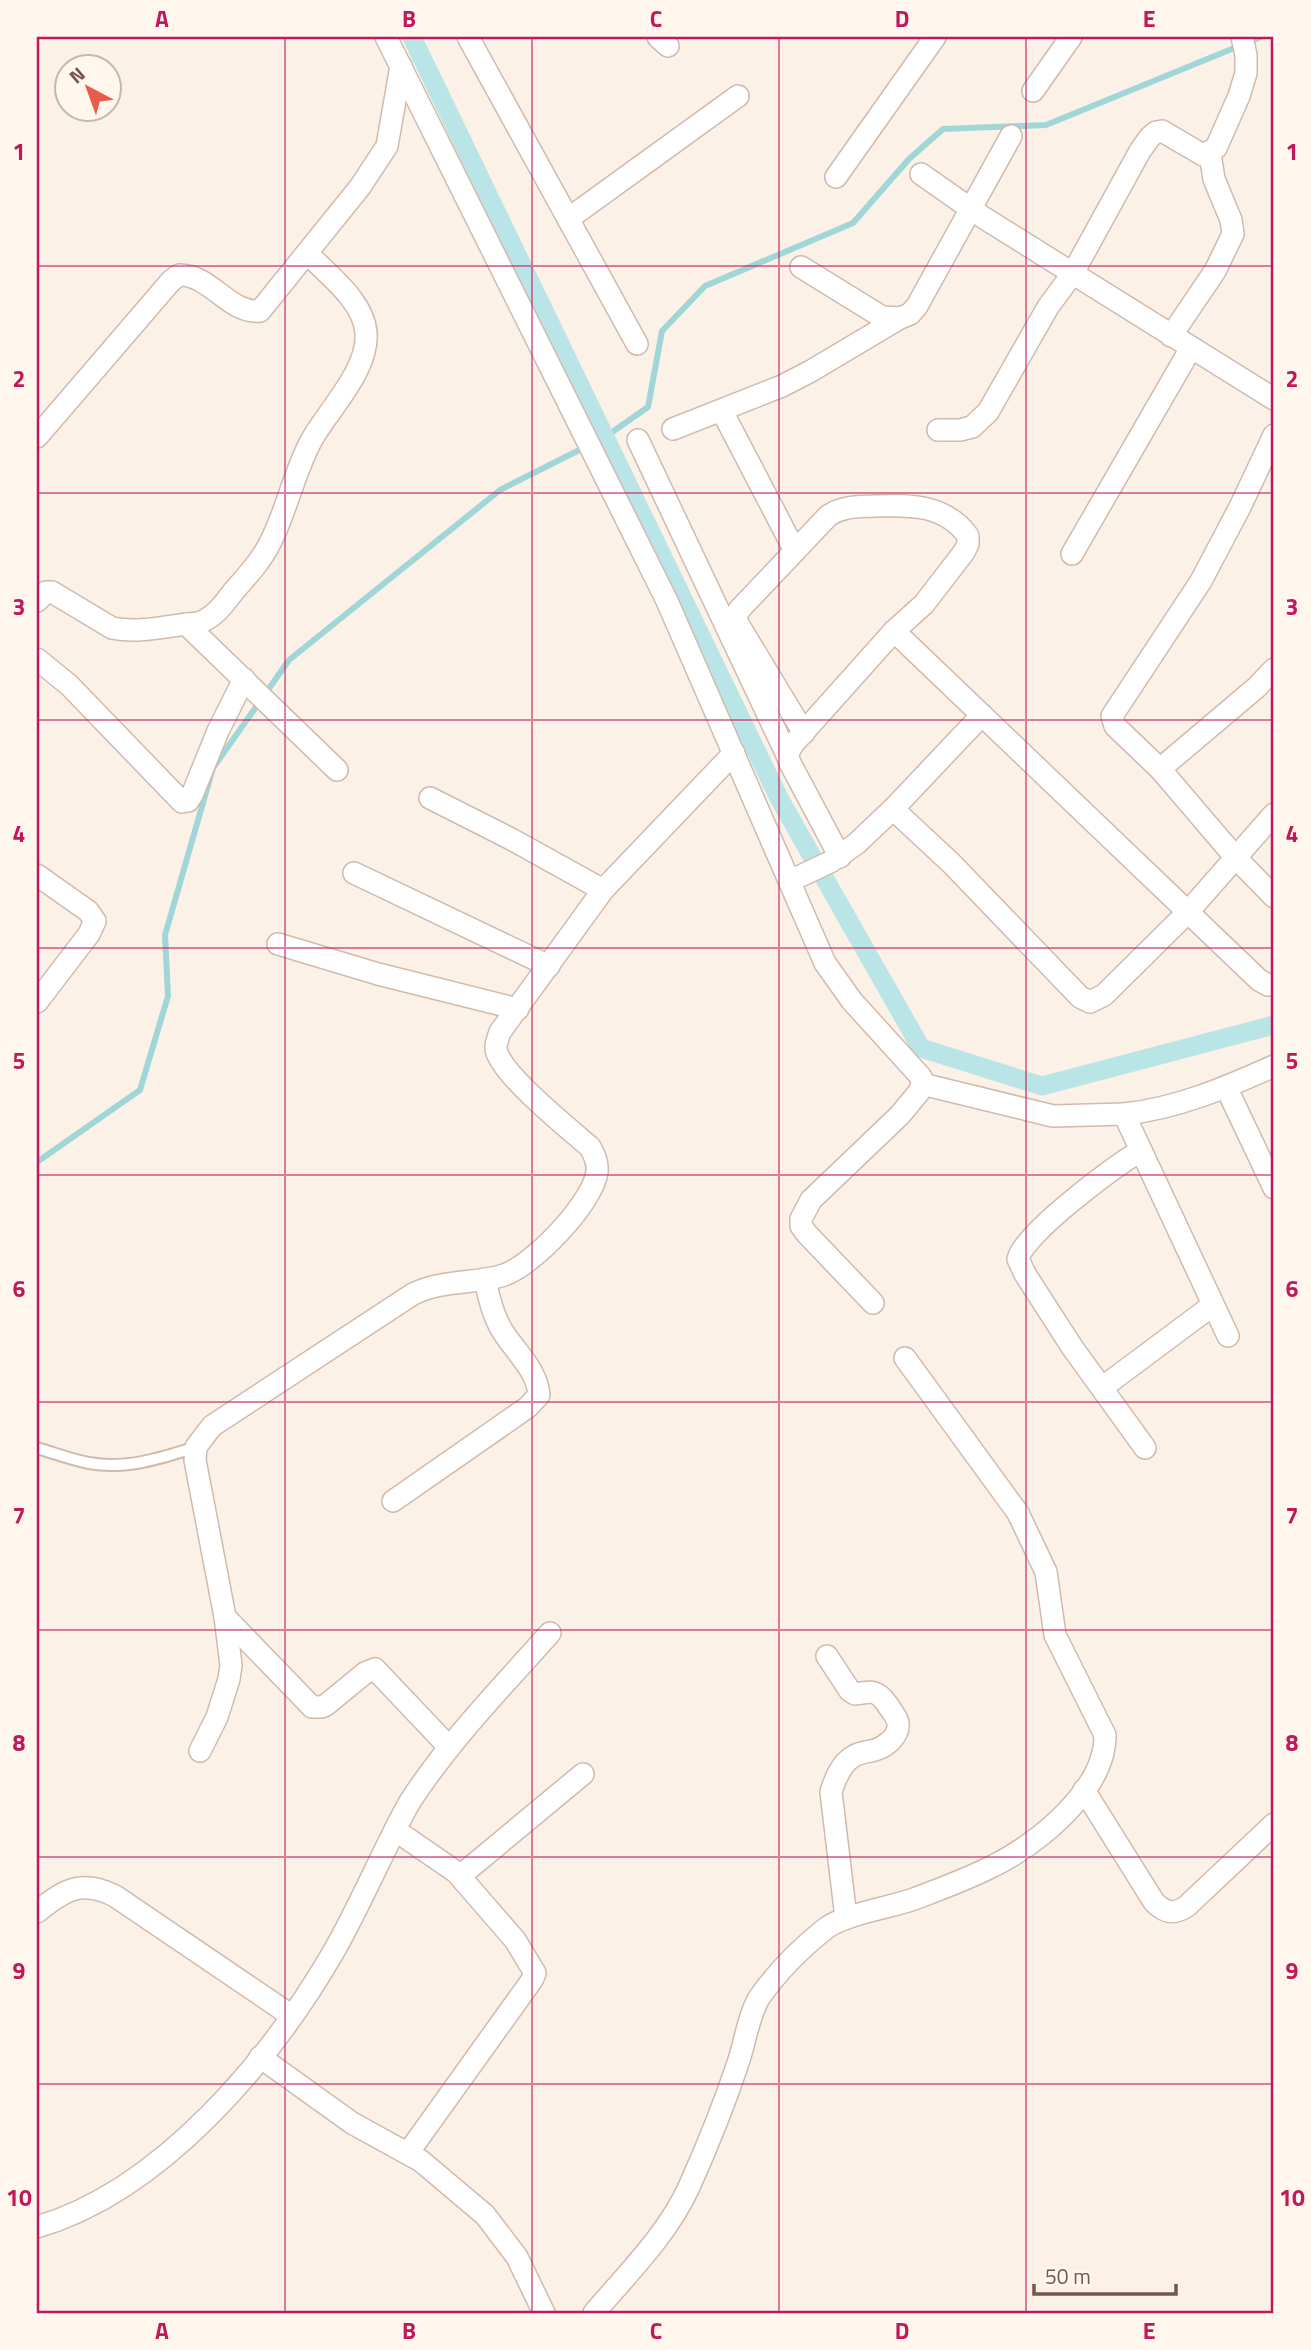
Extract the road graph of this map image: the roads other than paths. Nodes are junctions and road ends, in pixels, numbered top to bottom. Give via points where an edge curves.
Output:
1 (386, 37) edge
2 (468, 37) edge
3 (935, 37) edge
4 (1071, 37) edge
5 (1244, 46) edge
6 (401, 66) junction
7 (1033, 91) dead end
8 (738, 96) dead end
9 (1011, 136) dead end
10 (1210, 153) junction
11 (921, 174) dead end
12 (836, 177) dead end
13 (970, 208) junction
14 (568, 219) junction
15 (307, 253) junction
16 (801, 267) dead end
17 (1073, 272) junction
18 (900, 318) junction
19 (1171, 335) junction
20 (637, 344) dead end
21 (1191, 348) junction
22 (1274, 398) edge
23 (722, 411) junction
24 (673, 429) dead end
25 (938, 430) dead end
26 (1274, 435) edge
27 (37, 437) edge
28 (638, 440) dead end
29 (795, 551) junction
30 (1072, 554) dead end
31 (38, 597) edge
32 (186, 624) junction
33 (894, 631) junction
34 (37, 659) edge
35 (1274, 669) edge
36 (248, 683) junction
37 (982, 715) junction
38 (804, 733) junction
39 (734, 753) junction
40 (787, 755) junction
41 (1160, 769) junction
42 (337, 770) dead end
43 (430, 799) dead end
44 (893, 809) junction
45 (1274, 814) edge
46 (1236, 858) junction
47 (835, 859) junction
48 (354, 873) dead end
49 (37, 876) edge
50 (797, 878) junction
51 (603, 890) junction
52 (1274, 897) edge
53 (1187, 913) junction
54 (278, 944) dead end
55 (549, 966) junction
56 (1274, 985) edge
57 (39, 994) edge
58 (518, 1009) junction
59 (1274, 1066) edge
60 (922, 1084) junction
61 (1226, 1087) junction
62 (1124, 1114) junction
63 (1140, 1151) junction
64 (1274, 1188) edge
65 (485, 1279) junction
66 (873, 1303) dead end
67 (1213, 1305) junction
68 (1228, 1336) dead end
69 (905, 1358) dead end
70 (1103, 1387) junction
71 (196, 1447) junction
72 (37, 1448) edge
73 (1145, 1448) dead end
74 (393, 1501) dead end
75 (225, 1617) junction
76 (550, 1633) dead end
77 (827, 1656) dead end
78 (448, 1746) junction
79 (200, 1751) dead end
80 (583, 1774) dead end
81 (1084, 1790) junction
82 (1274, 1825) edge
83 (396, 1830) junction
84 (460, 1876) junction
85 (37, 1912) edge
86 (846, 1918) junction
87 (292, 2016) junction
88 (260, 2057) junction
89 (408, 2153) junction
90 (37, 2227) edge
91 (544, 2313) edge
92 (594, 2313) edge

1 - 6 street
2 - 14 street
3 - 12 street
4 - 7 street
5 - 10 street via 1246,73 1239,96
6 - 15 street via 387,146
6 - 39 street via 667,601
8 - 14 street
9 - 13 street
10 - 17 street via 1203,155 1162,131 1150,137
10 - 19 street via 1233,234 1215,271
11 - 13 street
13 - 17 street
13 - 18 street via 917,306
14 - 20 street
15 - 27 street via 260,310 244,308 194,276 179,275
15 - 32 street via 356,306 364,320 365,352 311,442 266,549 216,613 208,620
16 - 18 street via 882,317
17 - 19 street
17 - 25 street via 988,412 972,427
18 - 23 street via 811,371
19 - 21 street
21 - 22 street
21 - 30 street
23 - 24 street
23 - 29 street
26 - 41 street via 1201,581 1112,716 1115,726
28 - 40 street
29 - 33 street via 828,516 844,508 920,506 955,521 968,536 964,552 924,604
29 - 38 street via 737,615 738,624
31 - 32 street via 52,592 112,628 136,631
32 - 36 street
33 - 37 street
33 - 38 street
34 - 36 street via 69,685 182,802 192,795 218,731
35 - 41 street
36 - 42 street
37 - 44 street
37 - 53 street
38 - 40 street
39 - 50 street
39 - 51 street
40 - 47 street
41 - 46 street
43 - 51 street
44 - 47 street
44 - 53 street via 1090,1002 1104,995
45 - 46 street
46 - 52 street
46 - 53 street
47 - 50 street
48 - 55 street
49 - 57 street via 96,921
50 - 60 street via 813,939 825,963 852,1001 918,1072
51 - 55 street
53 - 56 street via 1259,979
54 - 58 street
55 - 58 street
58 - 65 street via 500,1032 497,1053 516,1080 590,1147 597,1172 576,1214 526,1263
59 - 61 street
60 - 62 street via 1053,1116
60 - 66 street via 900,1115 811,1200 801,1219 807,1234
61 - 62 street
61 - 64 street
62 - 63 street
63 - 67 street
63 - 70 street via 1093,1182 1025,1244 1018,1259 1072,1347
65 - 71 street via 443,1283 413,1294 212,1426
65 - 74 street via 500,1328 535,1378 539,1395
67 - 68 street
67 - 70 street
69 - 81 street via 1018,1513 1040,1556 1055,1635 1105,1735 1099,1766
70 - 73 street
71 - 72 lane via 159,1459 107,1465
71 - 75 street
75 - 78 street via 312,1707 326,1705 375,1669
75 - 79 street via 229,1679
76 - 78 street
77 - 86 street via 850,1691 880,1693 898,1721 898,1730 886,1745 846,1761 831,1792
78 - 83 street
80 - 84 street
81 - 82 street via 1154,1902 1168,1911 1178,1912 1187,1906
81 - 86 street via 1060,1819 992,1867 915,1898
83 - 84 street
83 - 87 street via 334,1951
84 - 89 street via 515,1940 535,1973
85 - 87 street via 70,1889 102,1889
86 - 92 street via 828,1927 779,1971 758,2001 723,2104 676,2213
87 - 88 street
88 - 89 street via 352,2123
88 - 90 street via 176,2147 96,2202
89 - 91 street via 485,2215 517,2257

